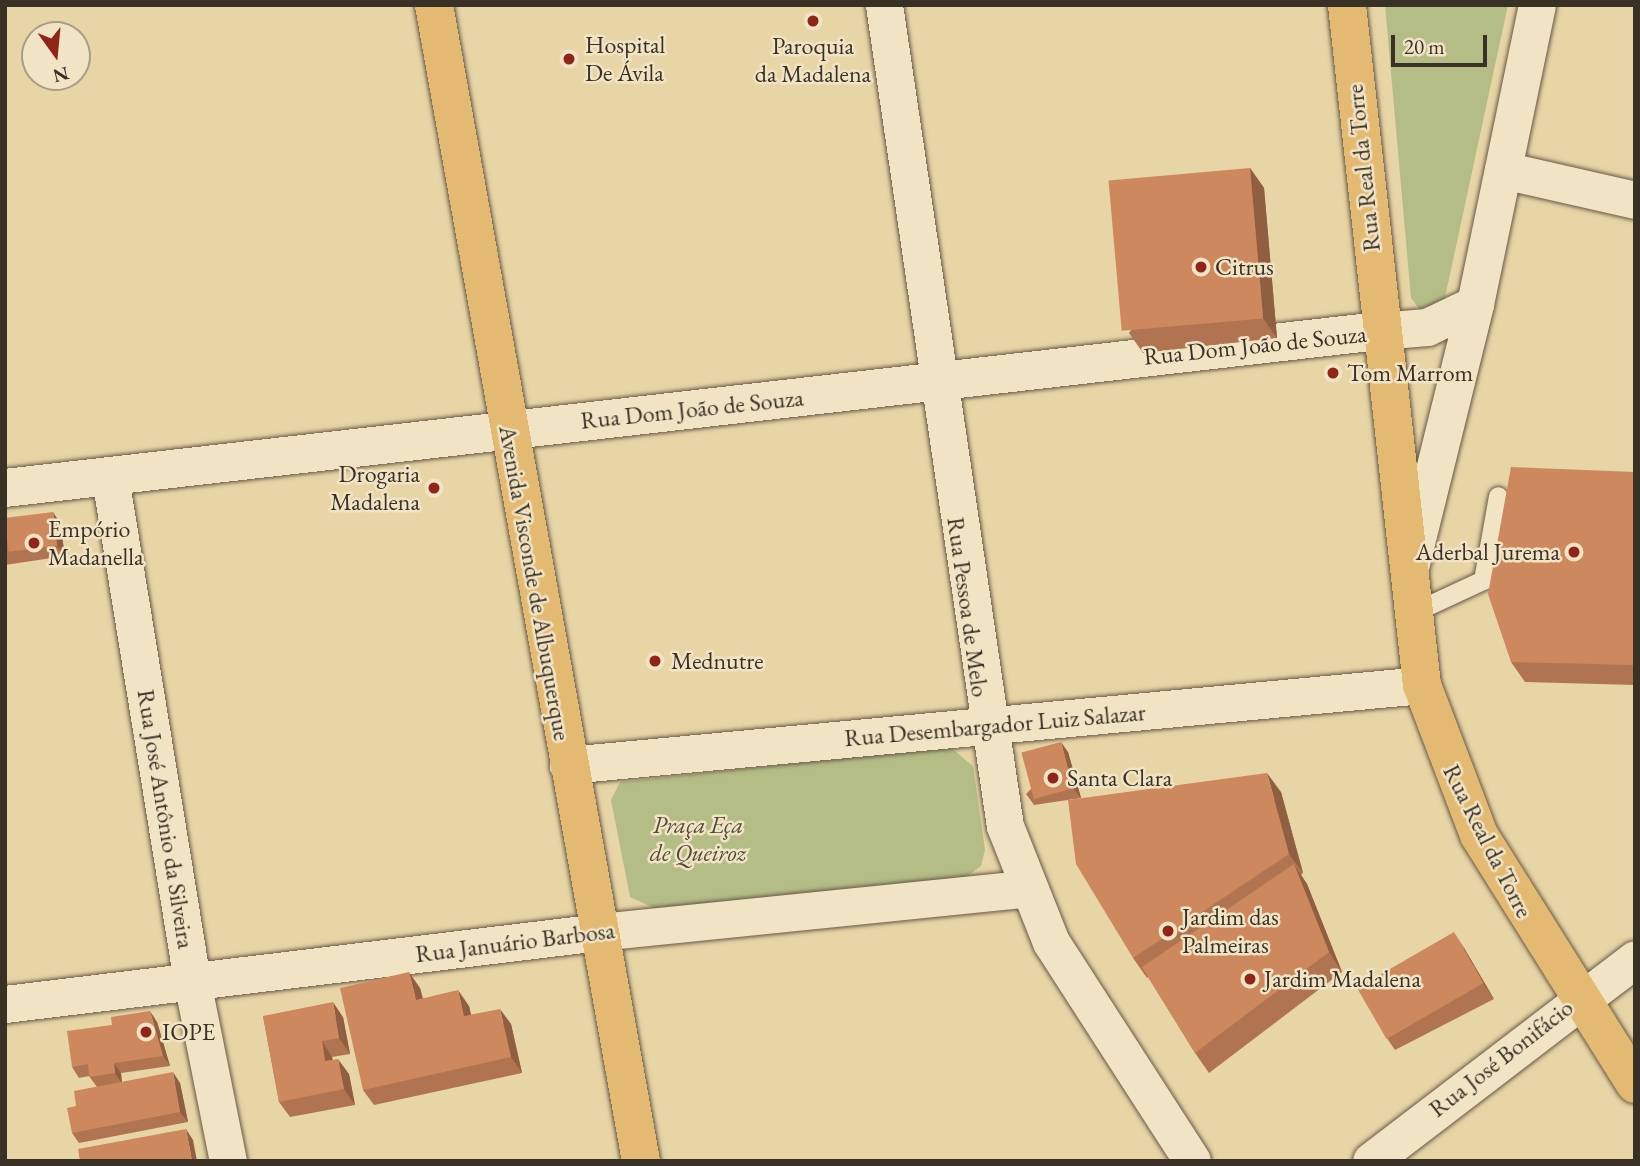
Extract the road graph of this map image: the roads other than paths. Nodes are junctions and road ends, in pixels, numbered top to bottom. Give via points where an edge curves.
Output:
1 (434, 5) edge
2 (884, 5) edge
3 (1347, 5) edge
4 (1537, 5) edge
5 (1503, 170) junction
6 (1635, 200) edge
7 (1475, 304) junction
8 (1379, 331) junction
9 (936, 383) junction
10 (507, 429) junction
11 (110, 477) junction
12 (5, 488) edge
13 (1498, 496) dead end
14 (1409, 571) junction
15 (1413, 612) junction
16 (1422, 685) junction
17 (985, 725) junction
18 (568, 765) junction
19 (1025, 889) junction
20 (599, 932) junction
21 (1635, 960) edge
22 (192, 981) junction
23 (1578, 997) junction
24 (5, 1004) edge
25 (1635, 1084) edge
26 (228, 1161) edge
27 (641, 1161) edge
28 (1192, 1161) edge
29 (1371, 1161) edge

1 - 10 main road, Avenida Visconde de Albuquerque
2 - 9 street, Rua Pessoa de Melo
3 - 8 main road, Rua Real da Torre
4 - 5 street, Rua Real da Torre
5 - 6 street
5 - 7 street, Rua Real da Torre
7 - 8 street via 1427,327
7 - 14 street, Rua Real da Torre
8 - 9 street, Rua Dom João de Souza
8 - 14 main road, Rua Real da Torre
9 - 10 street, Rua Dom João de Souza
9 - 17 street, Rua Pessoa de Melo
10 - 11 street, Rua Dom João de Souza
10 - 18 main road, Avenida Visconde de Albuquerque
11 - 12 street, Rua Dom João de Souza
11 - 22 street, Rua José Antônio da Silveira
13 - 15 lane via 1483,580
14 - 15 main road, Rua Real da Torre
15 - 16 main road, Rua Real da Torre
16 - 17 street, Rua Desembargador Luiz Salazar
16 - 23 main road, Rua Real da Torre via 1479,835
17 - 18 street, Rua Desembargador Luiz Salazar
17 - 19 street, Rua Pessoa de Melo via 1005,826
18 - 20 main road, Avenida Visconde de Albuquerque
19 - 20 street, Rua Januário Barbosa
19 - 28 street, Rua Pessoa de Melo via 1098,1019
20 - 22 street, Rua Januário Barbosa
20 - 27 main road, Avenida Visconde de Albuquerque
21 - 23 street, Rua José Bonifácio
22 - 24 street, Rua Januário Barbosa
22 - 26 street, Rua José Antônio da Silveira
23 - 25 main road, Rua Real da Torre
23 - 29 street, Rua José Bonifácio

